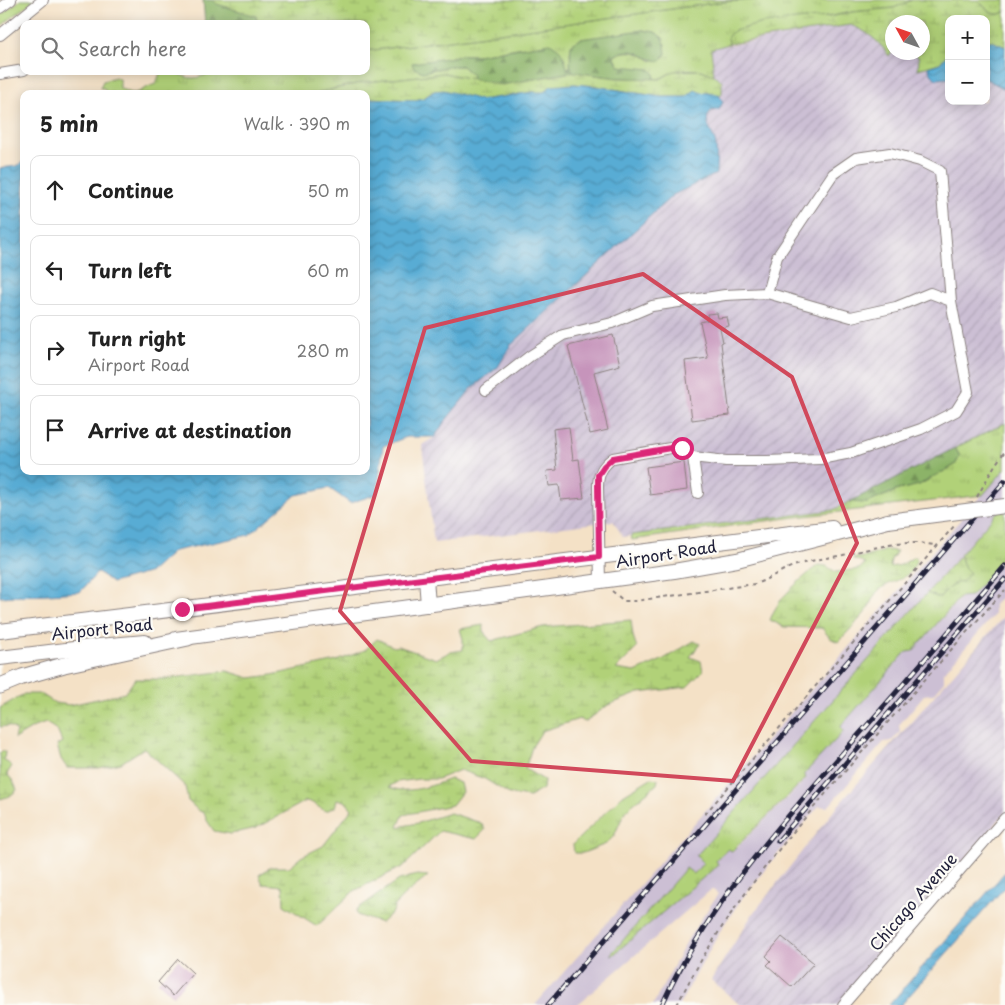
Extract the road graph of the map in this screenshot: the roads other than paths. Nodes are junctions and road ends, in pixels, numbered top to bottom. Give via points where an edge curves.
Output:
1 (11, 0) edge
2 (43, 0) edge
3 (0, 8) edge
4 (0, 35) edge
5 (20, 71) edge
6 (0, 74) edge
7 (767, 293) junction
8 (951, 301) junction
9 (486, 390) dead end
10 (693, 457) junction
11 (698, 493) dead end
12 (1005, 506) edge
13 (888, 521) junction
14 (599, 557) junction
15 (426, 578) junction
16 (600, 582) junction
17 (428, 605) junction
18 (0, 631) edge
19 (188, 638) junction
20 (0, 658) edge
21 (0, 686) edge
22 (1005, 818) edge
23 (843, 1005) edge

1 - 3 street
2 - 4 street
5 - 6 street
7 - 8 street via 851,318 896,307 930,292
7 - 8 street via 777,256 833,174 856,158 890,153 920,161 940,172
7 - 9 street via 725,295 652,306 612,323 564,335
8 - 10 street via 968,392 956,411 921,429 851,453 820,459 726,461
10 - 11 street
10 - 14 street via 676,447 613,458 606,463 598,475
12 - 13 main road, Airport Road, bridge
13 - 14 main road, Airport Road
13 - 16 main road, Airport Road via 737,560
14 - 15 main road, Airport Road
14 - 16 street
15 - 17 main road
15 - 18 main road, Airport Road
16 - 17 main road, Airport Road
17 - 19 main road, Airport Road
19 - 20 main road, Airport Road
19 - 21 highway via 64,665
22 - 23 street, Chicago Avenue

